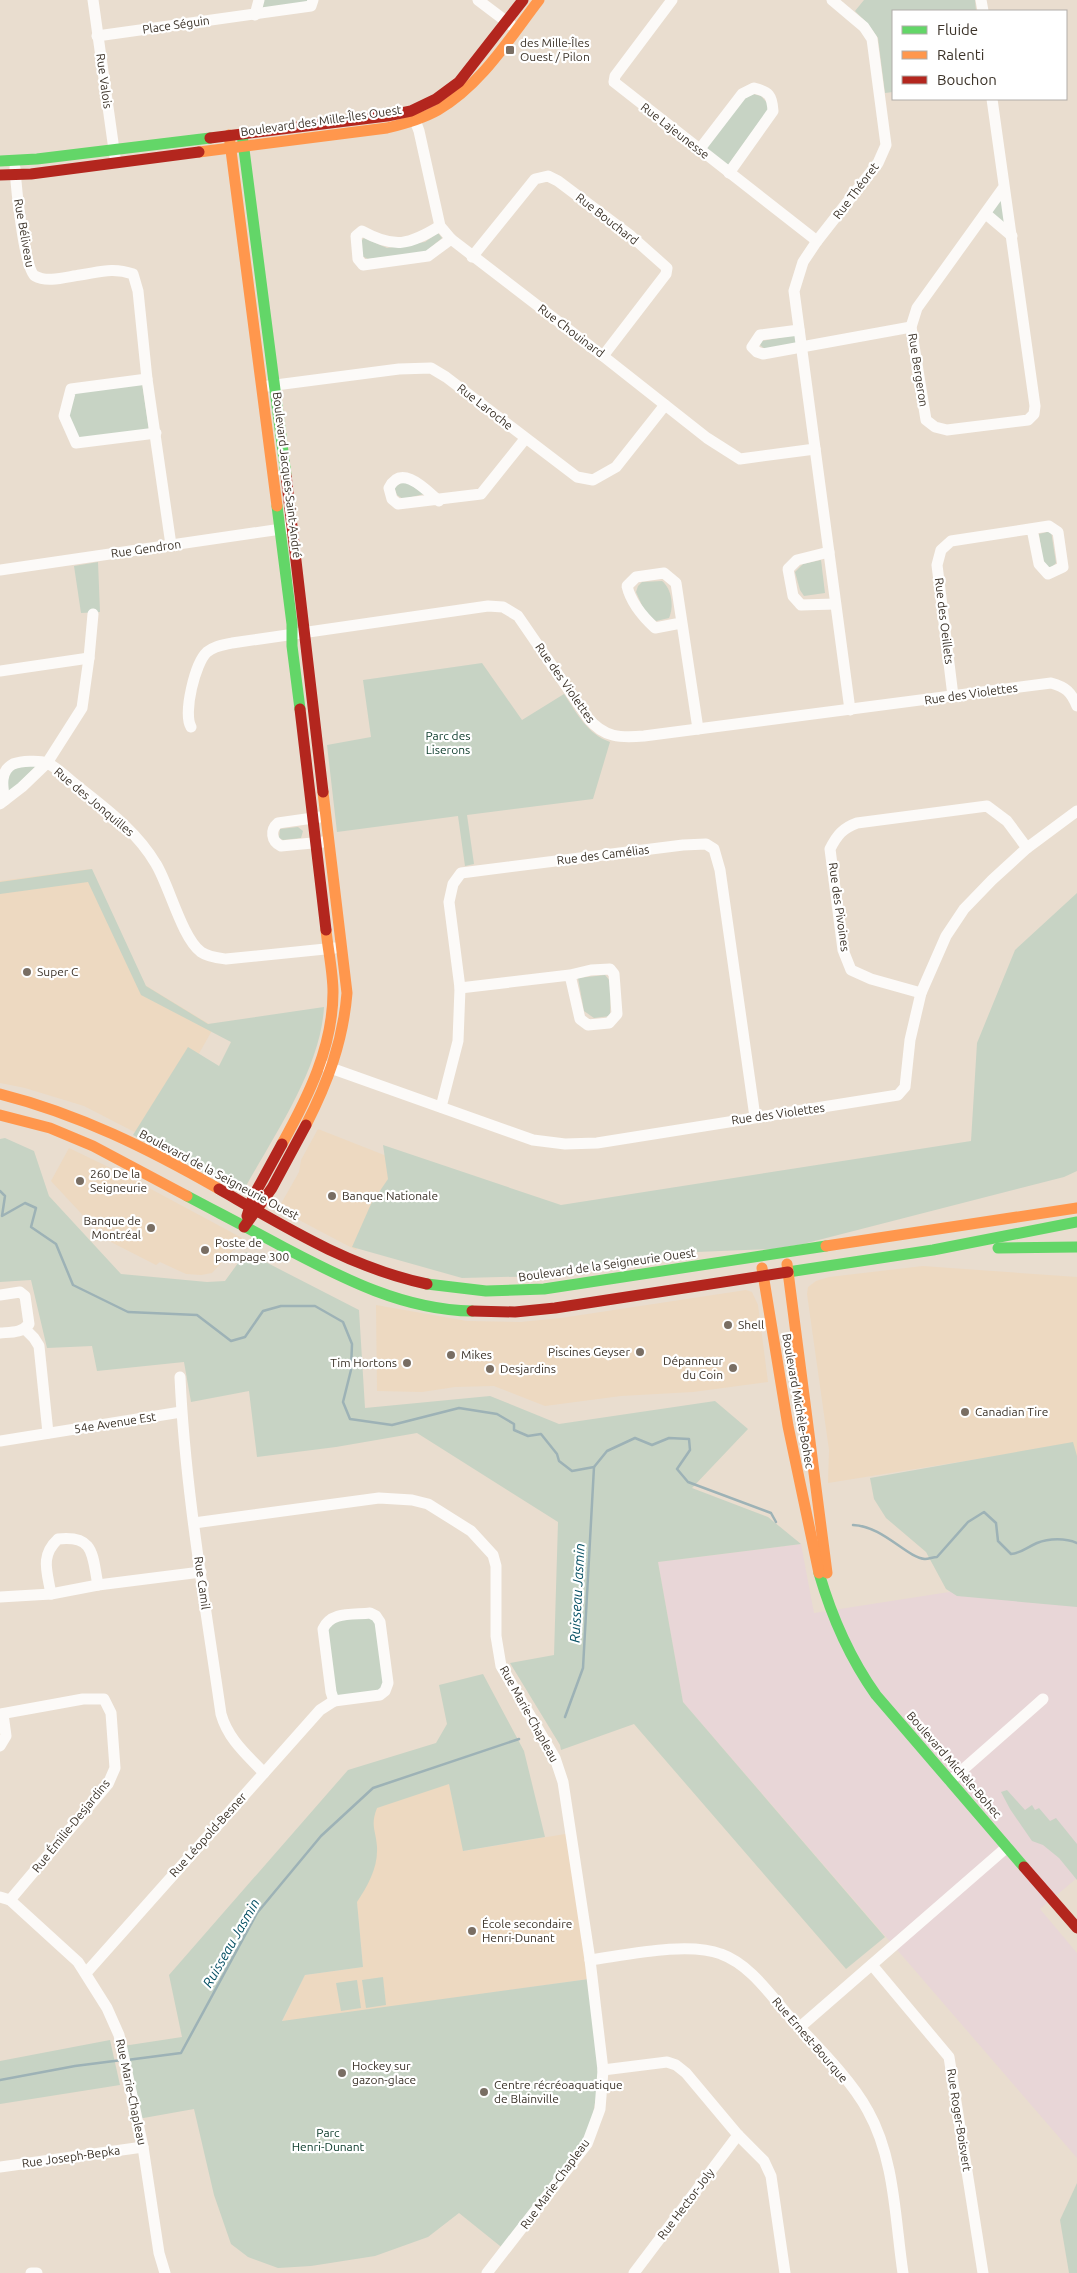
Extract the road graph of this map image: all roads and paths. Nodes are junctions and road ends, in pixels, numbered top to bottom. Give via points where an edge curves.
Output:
1 (93, 0) edge
2 (258, 0) edge
3 (313, 0) edge
4 (478, 0) edge
5 (523, 0) edge
6 (539, 0) edge
7 (672, 0) edge
8 (832, 0) edge
9 (255, 15) junction
10 (512, 26) junction
11 (97, 36) junction
12 (892, 96) edge
13 (881, 98) junction
14 (992, 100) edge
15 (413, 116) junction
16 (229, 135) junction
17 (243, 140) junction
18 (230, 148) junction
19 (114, 149) junction
20 (699, 150) junction
21 (0, 161) edge
22 (14, 161) junction
23 (116, 162) junction
24 (729, 173) junction
25 (0, 175) edge
26 (15, 175) junction
27 (1004, 187) junction
28 (986, 214) junction
29 (440, 226) junction
30 (1012, 236) junction
31 (451, 239) junction
32 (817, 241) junction
33 (472, 257) junction
34 (911, 327) junction
35 (799, 330) junction
36 (801, 346) junction
37 (603, 356) junction
38 (147, 379) junction
39 (274, 385) junction
40 (261, 387) junction
41 (665, 405) junction
42 (156, 433) junction
43 (525, 439) junction
44 (815, 449) junction
45 (439, 501) dead end
46 (293, 527) junction
47 (280, 529) junction
48 (1032, 529) dead end
49 (171, 545) junction
50 (829, 552) junction
51 (0, 570) edge
52 (835, 604) junction
53 (92, 614) dead end
54 (680, 623) junction
55 (305, 632) junction
56 (292, 635) junction
57 (89, 658) junction
58 (0, 671) edge
59 (953, 696) junction
60 (1077, 706) edge
61 (850, 710) junction
62 (191, 727) dead end
63 (698, 729) junction
64 (47, 763) junction
65 (3, 802) edge
66 (1077, 811) edge
67 (326, 817) junction
68 (313, 818) junction
69 (329, 842) junction
70 (316, 843) junction
71 (1027, 848) junction
72 (342, 947) junction
73 (329, 949) junction
74 (570, 976) junction
75 (460, 988) junction
76 (921, 993) junction
77 (321, 1064) junction
78 (334, 1069) junction
79 (0, 1094) edge
80 (440, 1107) junction
81 (0, 1115) edge
82 (755, 1117) junction
83 (1077, 1208) edge
84 (254, 1209) junction
85 (1077, 1222) edge
86 (244, 1227) junction
87 (1077, 1247) edge
88 (934, 1250) junction
89 (785, 1252) junction
90 (761, 1256) junction
91 (788, 1272) junction
92 (763, 1276) junction
93 (506, 1292) junction
94 (0, 1295) edge
95 (506, 1312) junction
96 (25, 1329) junction
97 (0, 1333) edge
98 (180, 1377) dead end
99 (805, 1394) junction
100 (782, 1398) junction
101 (181, 1412) junction
102 (48, 1433) junction
103 (0, 1441) edge
104 (194, 1523) junction
105 (201, 1572) junction
106 (98, 1585) junction
107 (51, 1594) junction
108 (0, 1597) edge
109 (831, 1607) junction
110 (1044, 1699) dead end
111 (334, 1700) junction
112 (2, 1714) edge
113 (0, 1746) edge
114 (264, 1773) junction
115 (950, 1780) junction
116 (1007, 1847) junction
117 (5, 1899) edge
118 (1077, 1928) edge
119 (590, 1960) junction
120 (872, 1965) junction
121 (86, 1973) junction
122 (800, 2027) junction
123 (602, 2070) junction
124 (738, 2135) junction
125 (143, 2147) junction
126 (0, 2167) edge
127 (31, 2273) edge
128 (37, 2273) edge
129 (165, 2273) edge
130 (487, 2273) edge
131 (634, 2273) edge
132 (785, 2273) edge
133 (903, 2273) edge
134 (983, 2273) edge

1 - 11 street, Rue Valois
2 - 9 street
3 - 9 street, Place Séguin via 311,6
4 - 10 street
5 - 10 main road, Boulevard des Mille-Îles Ouest
6 - 10 main road, Boulevard des Mille-Îles Ouest
7 - 20 street, Rue Lajeunesse via 615,76 614,82
8 - 13 street, Rue Théoret via 864,27 872,39
9 - 11 street, Place Séguin
10 - 15 main road, Boulevard des Mille-Îles Ouest via 469,89 440,110
11 - 19 street, Rue Valois
12 - 13 street
13 - 32 street, Rue Théoret via 886,145 878,163
14 - 27 street, Rue Bergeron
15 - 17 main road, Boulevard des Mille-Îles Ouest via 387,116
15 - 29 street, Rue Chouinard
16 - 17 main road, Boulevard des Mille-Îles Ouest
16 - 18 main road, Boulevard Jacques-Saint-André
16 - 19 main road, Boulevard des Mille-Îles Ouest
17 - 18 main road, Boulevard des Mille-Îles Ouest
17 - 39 main road, Boulevard Jacques-Saint-André
18 - 23 main road, Boulevard des Mille-Îles Ouest
18 - 40 main road, Boulevard Jacques-Saint-André
19 - 22 main road, Boulevard des Mille-Îles Ouest
19 - 23 street, Rue Valois
20 - 24 street, Rue Lajeunesse
20 - 24 street via 742,94 754,88 767,92 772,97 773,111
21 - 22 main road, Boulevard des Mille-Îles Ouest
22 - 26 street, Rue Béliveau
23 - 26 main road, Boulevard des Mille-Îles Ouest
24 - 32 street, Rue Lajeunesse
25 - 26 main road, Boulevard des Mille-Îles Ouest
26 - 38 street, Rue Béliveau via 29,270 34,276 47,280 118,269 133,274 138,291
27 - 28 street, Rue Bergeron
27 - 30 street, Rue Bergeron
28 - 30 street
28 - 34 street, Rue Bergeron via 917,308
29 - 31 street, Rue Chouinard
29 - 31 street via 418,239 393,243 379,241 362,231 356,236 358,259 363,265 428,256
30 - 34 street, Rue Bergeron via 1035,406 1034,414 1028,420 947,430 926,420
31 - 33 street, Rue Chouinard
32 - 35 street, Rue Théoret via 803,262 794,291
33 - 37 street, Rue Chouinard
33 - 37 street, Rue Bouchard via 535,178 548,176 631,236 667,268 666,274
34 - 36 street
35 - 36 street, Rue Théoret
35 - 36 street via 760,335 752,347 763,354
36 - 44 street, Rue Théoret
37 - 41 street, Rue Chouinard
38 - 42 street, Rue Béliveau
38 - 42 street via 70,389 64,416 76,442
39 - 40 street, Rue Laroche
39 - 43 street, Rue Laroche via 431,368
39 - 46 main road, Boulevard Jacques-Saint-André
40 - 47 main road, Boulevard Jacques-Saint-André
41 - 43 street, Rue Laroche via 616,467 593,480 577,477
41 - 44 street, Rue Chouinard via 740,459
42 - 49 street, Rue Béliveau
43 - 45 street via 481,494
44 - 50 street, Rue Théoret
46 - 47 street, Rue Gendron
46 - 55 main road, Boulevard Jacques-Saint-André
47 - 49 street, Rue Gendron
47 - 56 main road, Boulevard Jacques-Saint-André
48 - 59 street, Rue des Oeillets via 951,541 941,550 937,565
49 - 51 street, Rue Gendron
50 - 52 street, Rue Théoret
50 - 52 street via 797,560 788,569 793,596 801,605
52 - 61 street, Rue Théoret
53 - 57 street
54 - 54 street via 676,583 664,573 636,577 627,586 643,616 655,628
54 - 63 street
55 - 56 street, Rue des Violettes
55 - 63 street, Rue des Violettes via 483,606 503,607 522,620 599,730 625,738
55 - 67 main road, Boulevard Jacques-Saint-André
56 - 62 street, Rue des Violettes via 225,644 208,651 199,664 188,707
56 - 68 main road, Boulevard Jacques-Saint-André
57 - 58 street
57 - 64 street via 82,708
59 - 60 street, Rue des Violettes via 1051,683 1071,692
59 - 61 street, Rue des Violettes
61 - 63 street, Rue des Violettes
64 - 65 street
64 - 65 street via 24,762 4,771 1,779
64 - 73 street, Rue des Jonquilles via 126,825 143,845 157,865 189,937 200,952 226,959
66 - 71 street, Rue des Violettes
67 - 68 street
67 - 69 main road, Boulevard Jacques-Saint-André
68 - 70 main road, Boulevard Jacques-Saint-André
68 - 70 street via 278,823 272,835 281,846
69 - 70 street
69 - 72 main road, Boulevard Jacques-Saint-André
70 - 73 main road, Boulevard Jacques-Saint-André
71 - 76 street, Rue des Violettes via 964,909 946,936
71 - 76 street, Rue des Pivoines via 1007,822 987,806 857,823 836,835 830,848 842,950 851,970
72 - 73 street, Rue des Jonquilles
72 - 78 main road, Boulevard Jacques-Saint-André via 346,1010
73 - 77 main road, Boulevard Jacques-Saint-André via 333,1006 329,1038
74 - 74 street via 580,1019 588,1025 609,1023 617,1014 614,974 610,969
74 - 75 street
75 - 80 street, Rue des Camélias via 458,1040
75 - 82 street, Rue des Camélias via 449,902 452,884 461,873 706,844 714,849 720,870
76 - 82 street, Rue des Violettes via 910,1040 905,1087 898,1095
77 - 78 street, Rue des Violettes
77 - 84 main road, Boulevard Jacques-Saint-André via 253,1197
78 - 80 street, Rue des Violettes
78 - 84 main road, Boulevard Jacques-Saint-André via 264,1203
79 - 84 main road, Boulevard de la Seigneurie Ouest via 44,1105 99,1127
80 - 82 street, Rue des Violettes via 533,1140 565,1144 597,1143
81 - 86 main road via 35,1123 87,1144
83 - 89 main road, Boulevard de la Seigneurie Ouest
84 - 86 main road
84 - 93 main road, Boulevard de la Seigneurie Ouest via 348,1259 391,1276 453,1289
85 - 88 main road
86 - 95 main road via 333,1274 384,1295 452,1309
87 - 88 main road
88 - 91 main road
89 - 90 main road, Boulevard de la Seigneurie Ouest
89 - 91 main road, Boulevard Michèle-Bohec
90 - 92 main road, Boulevard Michèle-Bohec
90 - 93 main road, Boulevard de la Seigneurie Ouest via 575,1285
91 - 92 main road
91 - 99 main road, Boulevard Michèle-Bohec
92 - 95 main road via 543,1310
92 - 100 main road, Boulevard Michèle-Bohec
93 - 95 main road
94 - 96 street via 20,1292 25,1296 29,1324
96 - 97 street
96 - 102 street via 38,1346
98 - 101 street, Rue Camil
99 - 100 main road
99 - 109 main road, Boulevard Michèle-Bohec
100 - 109 main road, Boulevard Michèle-Bohec via 811,1543
101 - 102 street, 54e Avenue Est
101 - 104 street, Rue Camil
102 - 103 street, 54e Avenue Est
104 - 105 street, Rue Camil
104 - 119 street, Rue Marie-Chapleau via 379,1498 412,1500 428,1504 471,1531 493,1555 496,1566 496,1636 501,1666 560,1770
105 - 106 street
105 - 114 street, Rue Camil via 224,1727 231,1740
106 - 107 street
106 - 107 street via 91,1548 84,1541 71,1537 58,1538 45,1556
107 - 108 street
109 - 115 main road, Boulevard Michèle-Bohec via 845,1646 864,1680
110 - 115 street
111 - 111 street via 323,1629 332,1617 370,1613 380,1622 388,1683 386,1691 380,1695
111 - 114 street, Rue Léopold-Besner via 320,1710
112 - 113 street, Rue Émilie-Desjardins via 6,1736
112 - 117 street, Rue Émilie-Desjardins via 83,1699 104,1699 111,1713 115,1768 108,1784
114 - 121 street, Rue Léopold-Besner
115 - 116 main road, Boulevard Michèle-Bohec
116 - 118 main road, Boulevard Michèle-Bohec
116 - 120 street
117 - 121 street, Rue Marie-Chapleau via 78,1962
119 - 122 street, Rue Ernest-Bourque via 694,1948 721,1954 745,1968
119 - 123 street, Rue Marie-Chapleau
120 - 122 street
120 - 134 street, Rue Roger-Boisvert via 949,2057
121 - 125 street, Rue Marie-Chapleau via 119,2035
122 - 133 street, Rue Ernest-Bourque via 855,2092 875,2125 888,2168
123 - 124 street via 667,2062 676,2065
123 - 130 street, Rue Marie-Chapleau via 600,2110 587,2144
124 - 131 street, Rue Hector-Joly
124 - 132 street via 764,2162 771,2176
125 - 126 street, Rue Joseph-Bepka
125 - 129 street, Rue Marie-Chapleau
127 - 128 street

